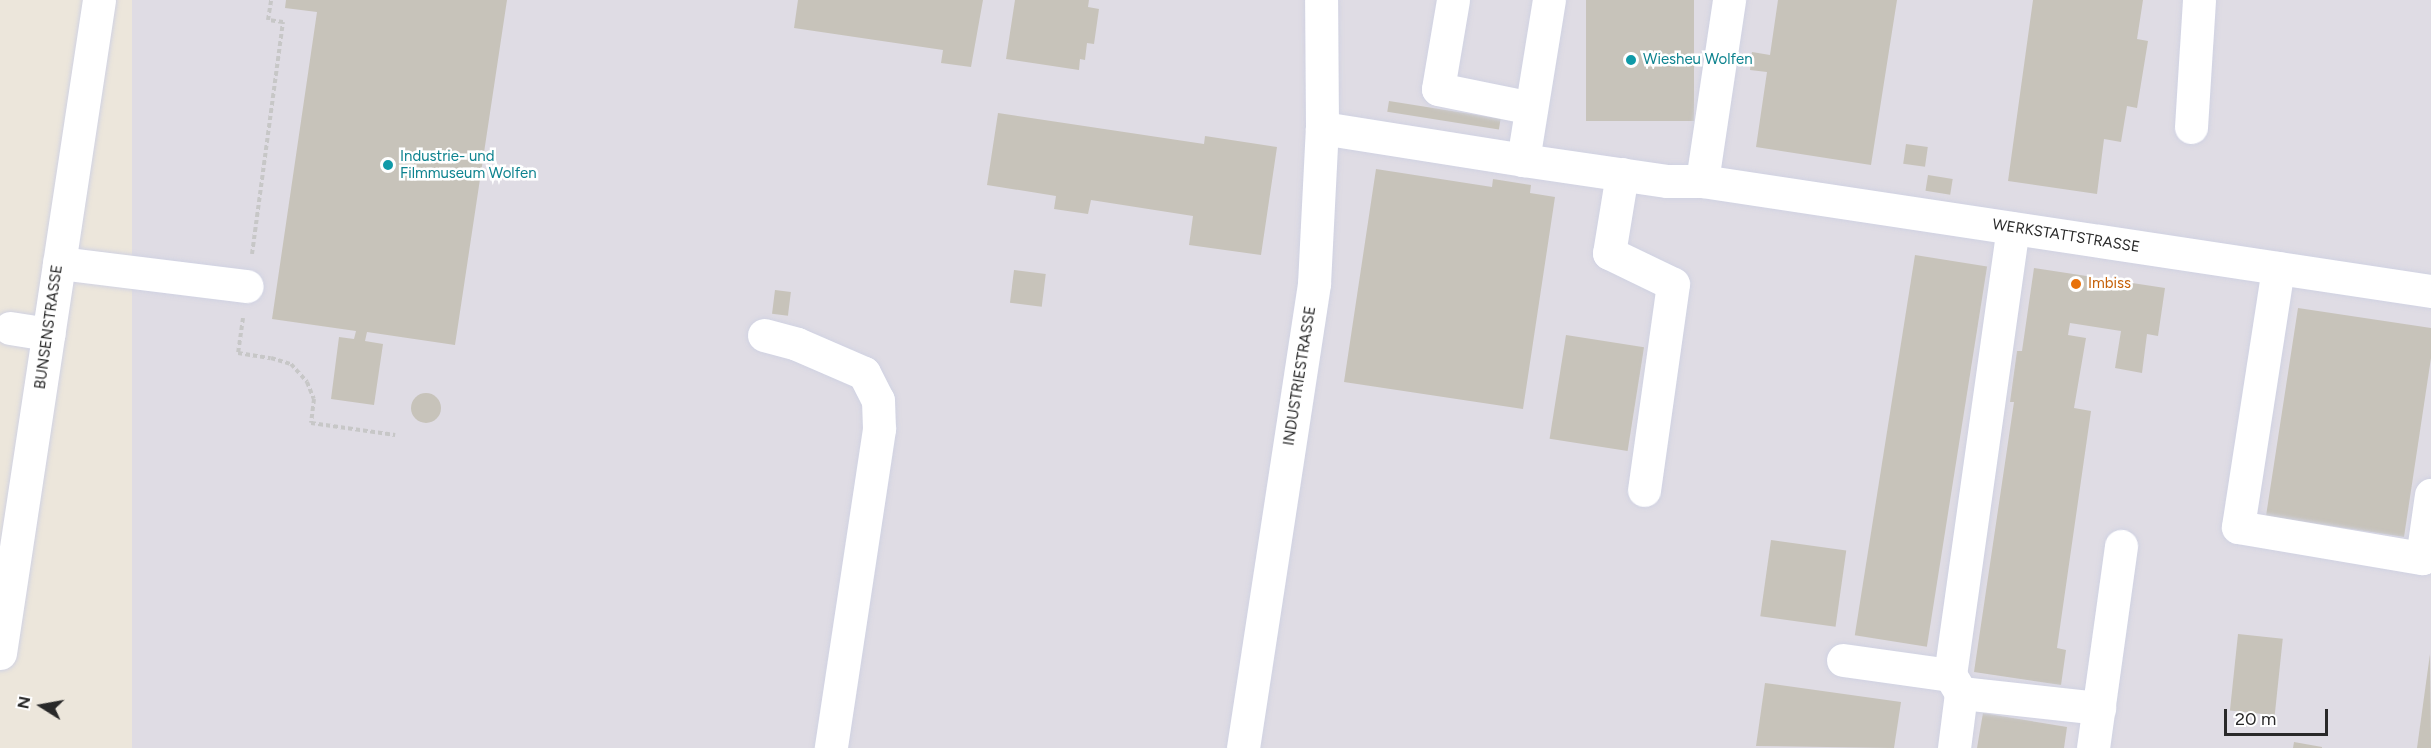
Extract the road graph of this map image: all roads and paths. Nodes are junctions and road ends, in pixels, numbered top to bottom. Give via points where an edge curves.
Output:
1 (99, 0) edge
2 (271, 0) edge
3 (1321, 0) edge
4 (1453, 0) edge
5 (1549, 0) edge
6 (1729, 0) edge
7 (2199, 0) edge
8 (1531, 108) junction
9 (2192, 127) dead end
10 (1322, 128) junction
11 (1523, 160) junction
12 (1622, 174) junction
13 (1702, 181) junction
14 (2013, 228) junction
15 (59, 262) junction
16 (2278, 268) junction
17 (247, 286) junction
18 (2431, 291) edge
19 (10, 328) dead end
20 (49, 334) junction
21 (764, 335) dead end
22 (395, 435) dead end
23 (1644, 490) dead end
24 (2431, 495) edge
25 (2121, 546) dead end
26 (0, 653) edge
27 (1843, 660) dead end
28 (1955, 684) junction
29 (2099, 708) junction
30 (831, 748) edge
31 (1244, 748) edge
32 (1954, 748) edge
33 (2093, 748) edge

1 - 15 street, BUNSENSTRASSE
2 - 17 path via 268,20 283,22
3 - 10 street, INDUSTRIESTRASSE
4 - 8 street via 1438,89
5 - 8 street
6 - 13 street
7 - 9 street
8 - 11 street
10 - 11 street, WERKSTATTSTRASSE
10 - 31 street, INDUSTRIESTRASSE via 1314,284
11 - 12 street, WERKSTATTSTRASSE
12 - 13 street, WERKSTATTSTRASSE via 1667,181
12 - 23 street via 1609,253 1673,284
13 - 14 street, WERKSTATTSTRASSE
14 - 16 street, WERKSTATTSTRASSE
14 - 28 street
15 - 17 street
15 - 20 street, BUNSENSTRASSE
16 - 18 street, WERKSTATTSTRASSE
16 - 24 street via 2238,527 2422,558
17 - 22 path via 238,353 291,364 307,382 314,399 311,423
19 - 20 street
20 - 26 street, BUNSENSTRASSE
21 - 30 street via 837,359 864,373 878,400 879,429
25 - 29 street
27 - 28 street
28 - 29 street
28 - 32 street
29 - 33 street

